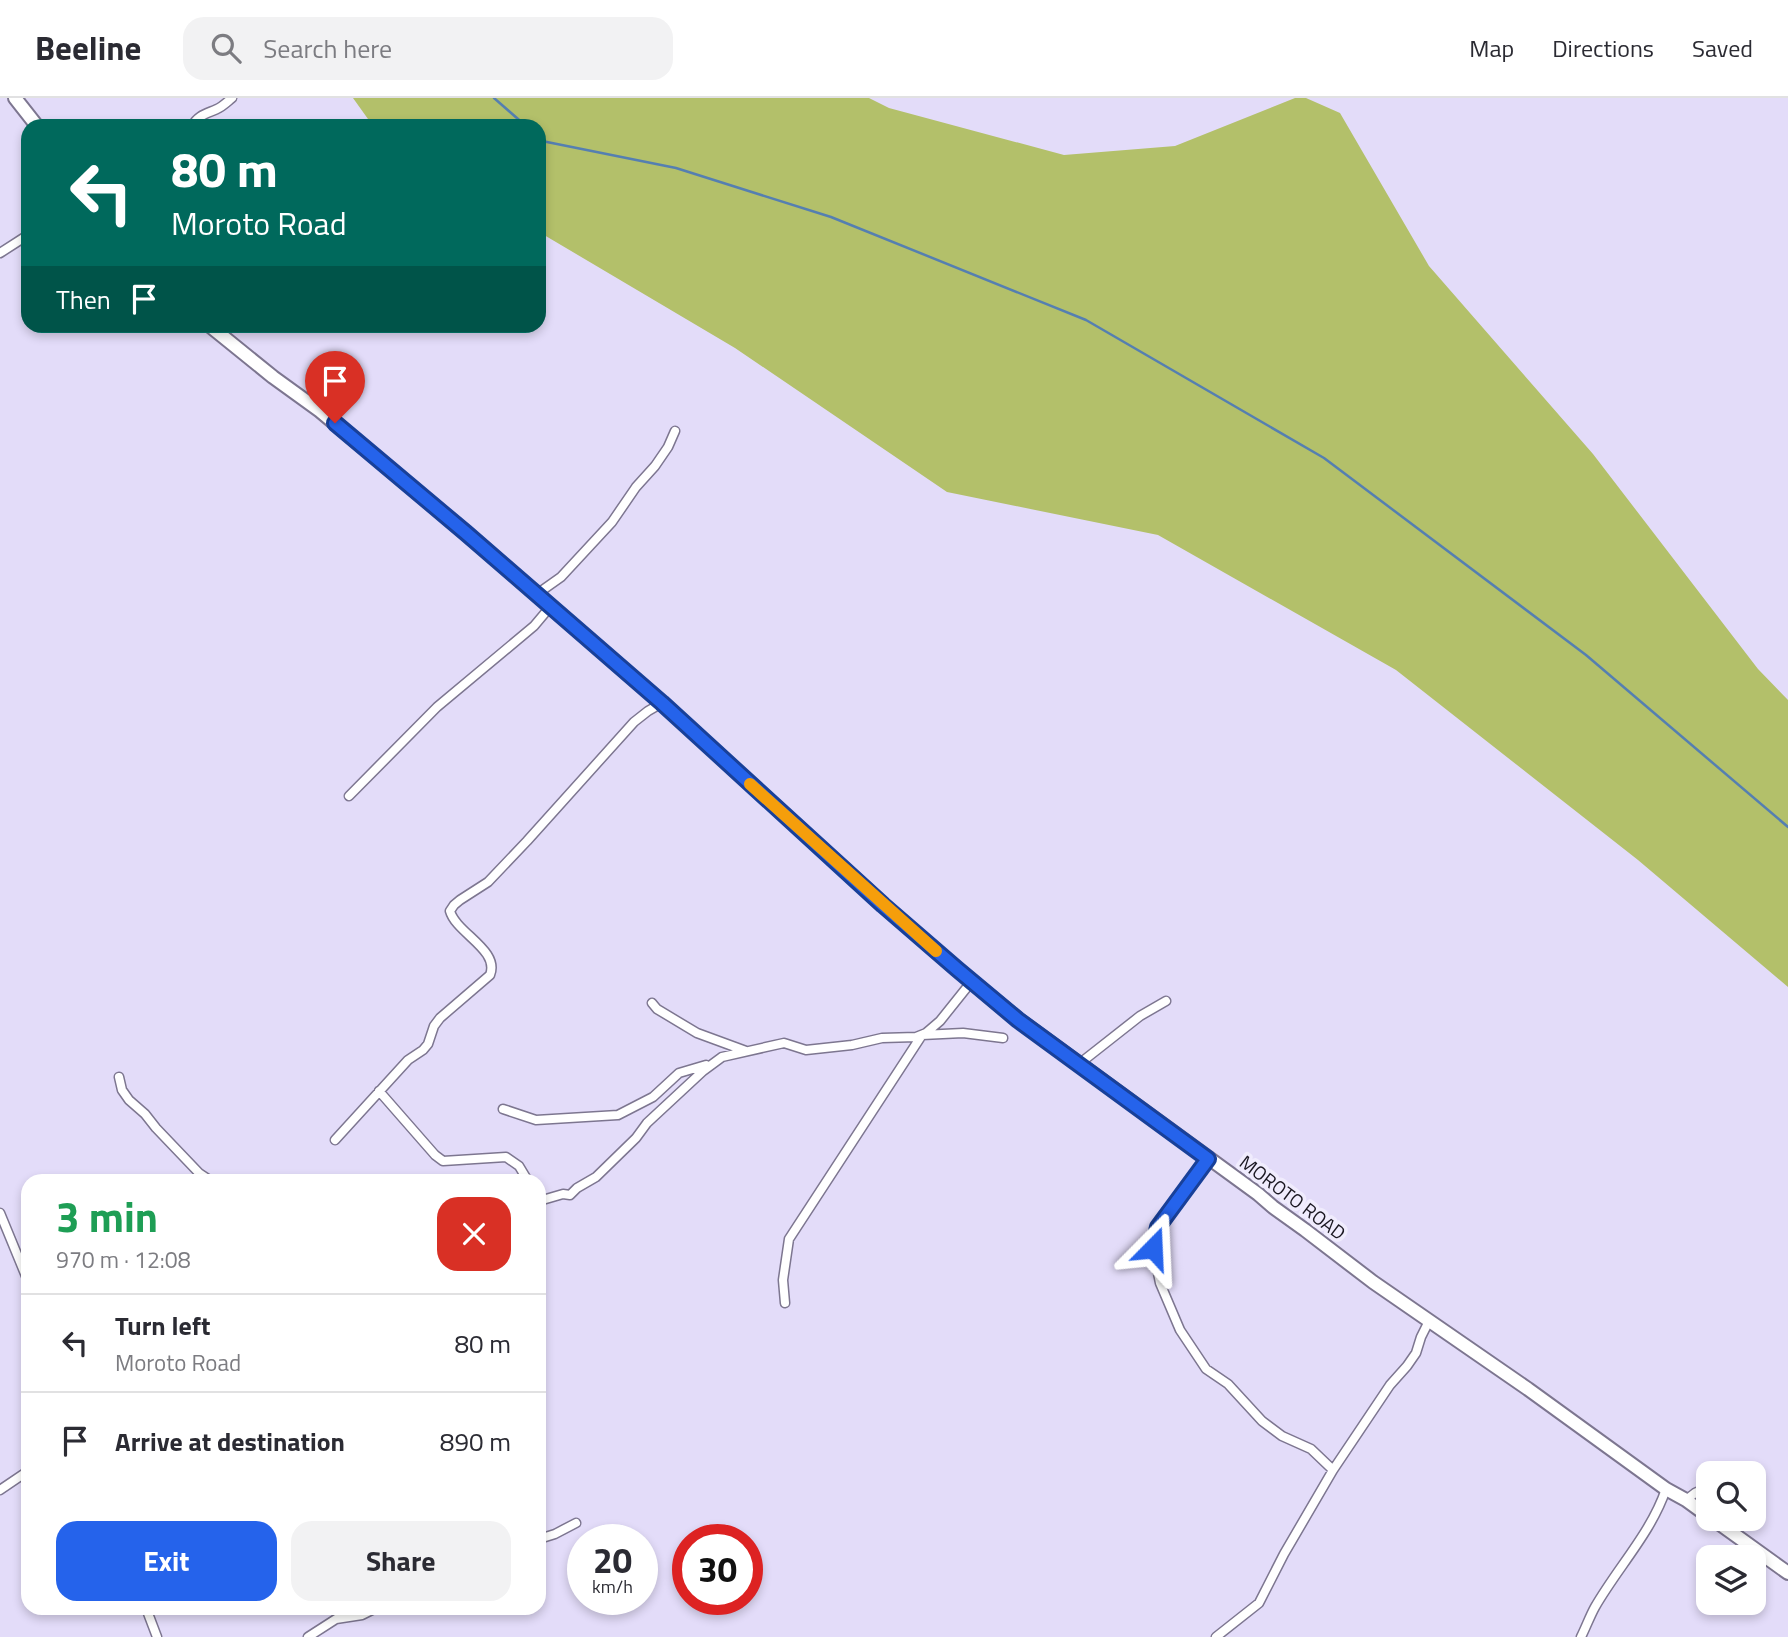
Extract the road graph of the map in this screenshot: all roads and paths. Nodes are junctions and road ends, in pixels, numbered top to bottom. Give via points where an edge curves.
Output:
1 (15, 98) edge
2 (232, 98) edge
3 (32, 119) edge
4 (196, 119) edge
5 (21, 240) edge
6 (0, 253) edge
7 (219, 333) edge
8 (675, 430) dead end
9 (537, 594) junction
10 (551, 607) junction
11 (662, 703) junction
12 (349, 796) dead end
13 (972, 981) junction
14 (1166, 1001) dead end
15 (652, 1003) dead end
16 (922, 1035) junction
17 (1003, 1038) dead end
18 (746, 1051) junction
19 (712, 1063) junction
20 (1080, 1064) junction
21 (119, 1077) dead end
22 (379, 1091) junction
23 (503, 1110) dead end
24 (335, 1140) dead end
25 (1208, 1159) junction
26 (200, 1174) edge
27 (524, 1174) edge
28 (546, 1198) edge
29 (0, 1213) edge
30 (21, 1264) edge
31 (785, 1303) dead end
32 (1429, 1321) junction
33 (1333, 1469) junction
34 (21, 1476) edge
35 (1666, 1489) junction
36 (0, 1490) edge
37 (1696, 1493) edge
38 (1686, 1500) junction
39 (1696, 1507) edge
40 (576, 1523) dead end
41 (1730, 1531) edge
42 (546, 1537) edge
43 (1788, 1573) edge
44 (148, 1615) edge
45 (362, 1615) edge
46 (156, 1637) edge
47 (308, 1637) edge
48 (1216, 1637) edge
49 (1581, 1637) edge

1 - 3 main road
2 - 4 street
5 - 6 street
7 - 9 main road, MOROTO ROAD via 400,477
8 - 9 street via 655,466 612,522 561,577
9 - 10 main road, MOROTO ROAD
10 - 11 main road, MOROTO ROAD
10 - 12 street via 437,707
11 - 13 main road, MOROTO ROAD
11 - 22 street via 634,722 488,882 454,905 450,911 453,919 492,961 490,975 440,1018 423,1050
13 - 16 street via 940,1021
13 - 20 main road, MOROTO ROAD
14 - 20 street
15 - 18 street via 698,1032
16 - 17 street via 963,1033
16 - 18 street via 806,1050 784,1043
16 - 31 street via 789,1239
18 - 19 street
19 - 23 street via 679,1073 653,1097 618,1115 536,1120
19 - 28 street via 597,1177 570,1195
20 - 25 main road, MOROTO ROAD
21 - 26 street via 129,1100
22 - 24 street
22 - 27 street via 443,1161 506,1157
25 - 32 main road, MOROTO ROAD
25 - 33 street via 1158,1227 1153,1248 1160,1283 1180,1330 1206,1369 1228,1384 1262,1421 1311,1449
29 - 30 street
32 - 33 street via 1416,1353
32 - 35 main road, MOROTO ROAD
33 - 48 street via 1259,1603
34 - 36 street
35 - 38 main road, MOROTO ROAD
35 - 49 street via 1642,1539
37 - 38 street
38 - 39 main road, MOROTO ROAD
40 - 42 street
41 - 43 main road
44 - 46 street
45 - 47 street via 336,1619

